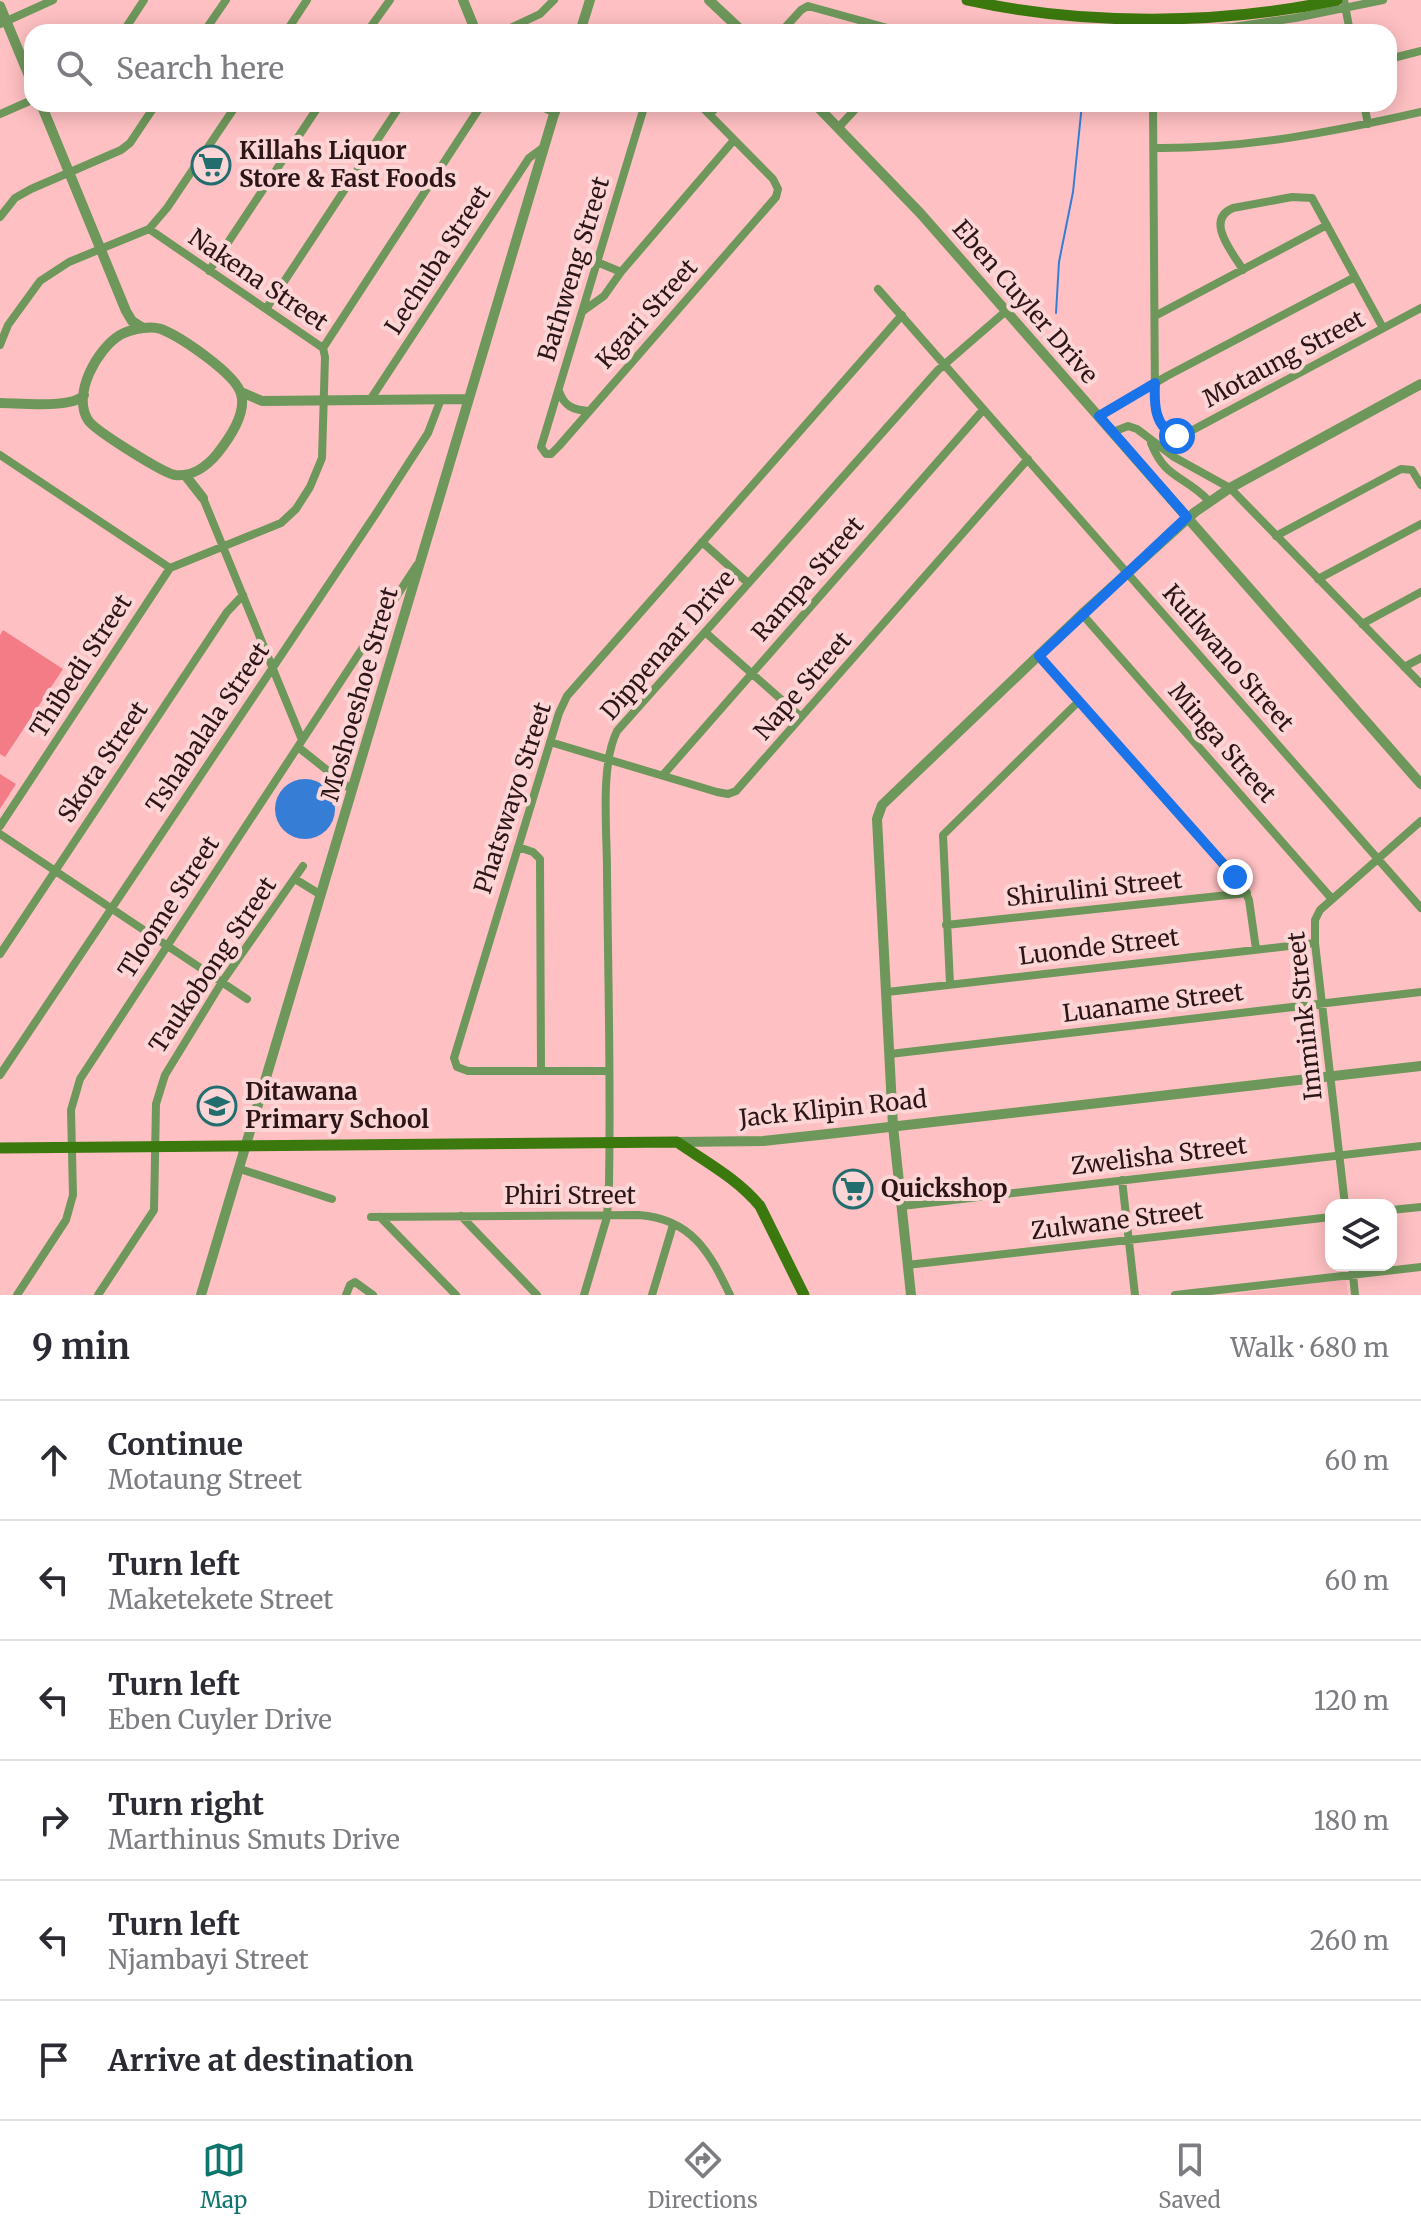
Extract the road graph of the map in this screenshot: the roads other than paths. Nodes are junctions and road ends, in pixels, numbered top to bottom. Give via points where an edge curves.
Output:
1 (53, 0) edge
2 (144, 0) edge
3 (226, 0) edge
4 (307, 0) edge
5 (390, 0) edge
6 (463, 0) edge
7 (554, 0) edge
8 (590, 0) edge
9 (709, 0) edge
10 (967, 0) edge
11 (1383, 0) edge
12 (1342, 3) edge
13 (0, 6) edge
14 (3, 23) edge
15 (128, 24) edge
16 (210, 24) edge
17 (291, 24) edge
18 (373, 24) edge
19 (473, 24) edge
20 (519, 24) edge
21 (582, 24) edge
22 (734, 24) edge
23 (788, 24) edge
24 (873, 24) edge
25 (1247, 24) edge
26 (1348, 24) edge
27 (1421, 51) edge
28 (1397, 57) edge
29 (24, 66) edge
30 (24, 104) edge
31 (44, 112) edge
32 (151, 112) edge
33 (232, 112) edge
34 (315, 112) edge
35 (396, 112) edge
36 (477, 112) edge
37 (555, 112) edge
38 (643, 112) edge
39 (823, 112) edge
40 (853, 112) edge
41 (1153, 112) edge
42 (1366, 112) edge
43 (1421, 112) edge
44 (0, 114) edge
45 (710, 114) edge
46 (1368, 124) junction
47 (838, 128) junction
48 (734, 140) junction
49 (544, 147) junction
50 (1155, 148) junction
51 (70, 174) junction
52 (0, 217) edge
53 (1327, 225) junction
54 (149, 229) junction
55 (100, 248) junction
56 (597, 262) junction
57 (1243, 270) junction
58 (209, 271) junction
59 (621, 272) junction
60 (1355, 277) junction
61 (878, 289) dead end
62 (1421, 308) edge
63 (266, 309) junction
64 (126, 311) junction
65 (583, 311) junction
66 (1006, 311) junction
67 (902, 315) junction
68 (1155, 316) junction
69 (143, 328) junction
70 (1383, 328) junction
71 (119, 335) junction
72 (0, 345) edge
73 (323, 348) junction
74 (945, 364) junction
75 (1155, 383) junction
76 (1421, 384) edge
77 (558, 389) junction
78 (241, 392) junction
79 (84, 395) junction
80 (441, 399) junction
81 (468, 399) junction
82 (325, 400) junction
83 (370, 400) junction
84 (262, 401) junction
85 (0, 403) edge
86 (64, 403) junction
87 (242, 409) junction
88 (983, 410) junction
89 (588, 411) junction
90 (85, 413) junction
91 (1099, 416) junction
92 (1113, 432) junction
93 (1151, 442) junction
94 (541, 447) joint
95 (1, 457) edge
96 (1028, 459) junction
97 (201, 469) junction
98 (185, 475) junction
99 (1421, 485) edge
100 (1230, 488) junction
101 (203, 498) junction
102 (1209, 501) junction
103 (1187, 517) junction
104 (1421, 524) edge
105 (1276, 536) junction
106 (702, 542) junction
107 (223, 548) junction
108 (419, 561) junction
109 (170, 568) junction
110 (1127, 573) junction
111 (1318, 579) junction
112 (748, 583) junction
113 (1421, 592) edge
114 (243, 595) junction
115 (1082, 614) junction
116 (1362, 624) junction
117 (705, 632) junction
118 (1039, 656) junction
119 (1421, 658) edge
120 (1404, 667) junction
121 (273, 668) junction
122 (750, 675) junction
123 (1421, 684) edge
124 (1079, 701) junction
125 (801, 717) junction
126 (550, 742) junction
127 (300, 743) junction
128 (608, 760) junction
129 (663, 775) junction
130 (1421, 784) edge
131 (352, 790) junction
132 (1421, 821) edge
133 (0, 826) edge
134 (0, 834) edge
135 (518, 847) junction
136 (1378, 859) junction
137 (303, 866) dead end
138 (55, 870) junction
139 (295, 879) junction
140 (1247, 893) junction
141 (321, 895) junction
142 (1332, 899) junction
143 (111, 908) junction
144 (1421, 908) edge
145 (946, 925) junction
146 (1315, 943) junction
147 (167, 945) junction
148 (1256, 949) junction
149 (0, 954) edge
150 (222, 982) junction
151 (950, 984) junction
152 (887, 992) junction
153 (1421, 992) edge
154 (247, 999) dead end
155 (1323, 1004) junction
156 (890, 1054) junction
157 (1421, 1066) edge
158 (541, 1070) junction
159 (608, 1071) junction
160 (0, 1075) edge
161 (1330, 1076) junction
162 (893, 1126) junction
163 (677, 1142) junction
164 (610, 1143) junction
165 (1421, 1146) edge
166 (154, 1147) junction
167 (246, 1147) junction
168 (0, 1148) edge
169 (70, 1148) junction
170 (1340, 1155) junction
171 (240, 1169) junction
172 (1122, 1180) junction
173 (332, 1199) dead end
174 (1344, 1199) edge
175 (902, 1206) junction
176 (1421, 1207) edge
177 (1397, 1209) edge
178 (461, 1216) junction
179 (607, 1217) junction
180 (1325, 1218) edge
181 (673, 1225) junction
182 (1128, 1239) junction
183 (907, 1265) junction
184 (1421, 1267) edge
185 (1397, 1268) edge
186 (1345, 1271) edge
187 (1352, 1271) edge
188 (346, 1292) edge
189 (17, 1295) edge
190 (99, 1295) edge
191 (201, 1295) edge
192 (373, 1295) edge
193 (456, 1295) edge
194 (537, 1295) edge
195 (584, 1295) edge
196 (652, 1295) edge
197 (730, 1295) edge
198 (804, 1295) edge
199 (911, 1295) edge
200 (1135, 1295) edge
201 (1175, 1295) edge
202 (1355, 1295) edge

1 - 14 street
2 - 15 street
3 - 16 street
4 - 17 street
5 - 18 street
6 - 19 street
7 - 20 street
8 - 21 street
9 - 22 street
10 - 12 main road via 1069,14 1146,17 1233,16
11 - 12 street
12 - 25 street
12 - 26 street
13 - 14 street
14 - 29 street
23 - 24 street via 808,6
27 - 28 street
30 - 44 street
31 - 51 street
32 - 51 street via 130,143
33 - 54 street
34 - 58 street
35 - 63 street
36 - 73 street
37 - 49 street, Moshoeshoe Street
38 - 56 street, Bathweng Street
39 - 47 street, Eben Cuyler Drive
40 - 47 street
41 - 50 street
42 - 46 street
43 - 46 street
45 - 48 street
46 - 50 street via 1280,140
47 - 66 street, Eben Cuyler Drive
48 - 59 street
48 - 89 street, Kgari Street via 769,174 777,186 776,197
49 - 81 street, Moshoeshoe Street
49 - 83 street, Lechuba Street via 529,158
50 - 68 street
51 - 52 street via 15,198
51 - 55 street
53 - 57 street
53 - 57 street via 1316,202 1307,196 1228,210 1220,230
53 - 60 street
54 - 55 street
54 - 58 street, Nakena Street
55 - 64 street
55 - 72 street via 40,281
56 - 59 street
56 - 65 street, Bathweng Street
57 - 68 street
58 - 63 street, Nakena Street
59 - 65 street via 604,296
60 - 70 street
60 - 75 street
61 - 67 street, Kutlwano Street
62 - 70 street, Motaung Street
63 - 73 street, Nakena Street
64 - 69 street
64 - 71 street
65 - 77 street, Bathweng Street
66 - 74 street, Dippenaar Drive
66 - 91 street, Eben Cuyler Drive
67 - 74 street, Kutlwano Street
67 - 106 street, Phatswayo Street
68 - 75 street
69 - 71 street
69 - 78 street via 158,328 179,340 226,373
70 - 75 street, Motaung Street via 1182,435 1171,434 1159,419
71 - 79 street via 98,358
73 - 82 street, Nakena Street
74 - 88 street, Kutlwano Street
74 - 112 street, Dippenaar Drive
75 - 91 street
76 - 100 street
77 - 89 street via 567,405
77 - 94 street, Bathweng Street
78 - 84 street
78 - 87 street
79 - 86 street
79 - 90 street
80 - 81 street
80 - 83 street
80 - 121 street, Tshabalala Street via 428,433
81 - 108 street, Moshoeshoe Street
82 - 83 street
82 - 84 street
82 - 107 street, Nakena Street via 322,458 296,509 281,523
84 - 87 street
85 - 86 street
86 - 90 street
87 - 97 street via 223,446
88 - 96 street, Kutlwano Street
88 - 122 street, Rampa Street
89 - 94 street, Kgari Street via 551,454
90 - 98 street via 92,425 158,468
91 - 92 street, Eben Cuyler Drive
92 - 93 street via 1128,426
92 - 103 street, Eben Cuyler Drive
93 - 100 street
93 - 102 street via 1164,469
95 - 109 street
96 - 110 street, Kutlwano Street
96 - 125 street, Nape Street
97 - 98 street
97 - 101 street
98 - 101 street
99 - 105 street via 1412,470 1401,469
100 - 102 street
100 - 105 street
101 - 107 street
102 - 103 street
103 - 110 street
103 - 130 street, Eben Cuyler Drive
104 - 111 street
105 - 111 street
106 - 112 street
106 - 126 street, Phatswayo Street via 567,696
107 - 109 street, Nakena Street
107 - 114 street
108 - 127 street, Tloome Street
108 - 131 street, Moshoeshoe Street
109 - 133 street, Thibedi Street
110 - 115 street
110 - 136 street, Kutlwano Street
111 - 116 street
112 - 117 street, Dippenaar Drive
113 - 116 street
114 - 121 street
114 - 138 street, Skota Street
115 - 118 street
115 - 142 street, Minga Street
116 - 120 street
117 - 122 street
117 - 128 street, Dippenaar Drive via 617,731
118 - 124 street
118 - 152 street via 879,811
119 - 120 street
120 - 123 street
121 - 127 street
121 - 143 street, Tshabalala Street
122 - 125 street
122 - 129 street, Rampa Street
124 - 140 street
124 - 145 street via 943,835
125 - 129 street, Nape Street via 733,793
126 - 128 street, Nape Street
126 - 135 street, Phatswayo Street
127 - 131 street
127 - 147 street, Tloome Street
128 - 129 street, Nape Street
128 - 159 street, Dippenaar Drive
131 - 141 street, Moshoeshoe Street
132 - 136 street, Immink Street
134 - 138 street
135 - 158 street via 540,859
135 - 158 street, Phatswayo Street via 454,1058 457,1067 468,1071
136 - 142 street, Immink Street
136 - 144 street, Kutlwano Street
137 - 139 street, Taukobong Street
138 - 143 street
138 - 149 street, Skota Street
139 - 141 street, Taukobong Street
139 - 150 street, Taukobong Street
140 - 145 street, Shirulini Street
140 - 148 street
141 - 167 street, Moshoeshoe Street
142 - 146 street, Immink Street via 1316,917
143 - 147 street
143 - 160 street, Tshabalala Street
145 - 151 street
146 - 148 street, Luonde Street
146 - 155 street, Immink Street
147 - 150 street
147 - 169 street, Tloome Street via 80,1079 71,1110
148 - 151 street, Luonde Street
150 - 154 street
150 - 166 street, Taukobong Street via 165,1075 156,1104
151 - 152 street, Luonde Street
152 - 156 street
153 - 155 street, Luaname Street
155 - 156 street, Luaname Street
155 - 161 street, Immink Street
156 - 162 street
157 - 161 street, Jack Klipin Road
158 - 159 street, Phatswayo Street
159 - 164 street, Dippenaar Drive
161 - 162 street, Jack Klipin Road
161 - 170 street, Immink Street
162 - 163 street, Jack Klipin Road via 763,1141
162 - 175 street
163 - 164 main road, Jack Klipin Road
163 - 198 main road via 752,1196
164 - 167 main road, Jack Klipin Road
164 - 179 street, Dippenaar Drive
165 - 170 street, Zwelisha Street
166 - 167 main road, Jack Klipin Road
166 - 169 main road, Jack Klipin Road
166 - 190 street, Taukobong Street via 153,1214
167 - 171 street, Moshoeshoe Street
168 - 169 main road, Jack Klipin Road
169 - 189 street, Tloome Street via 71,1207
170 - 172 street, Zwelisha Street
170 - 174 street, Immink Street
171 - 173 street
171 - 191 street, Moshoeshoe Street
172 - 175 street, Zwelisha Street
172 - 182 street
175 - 183 street
176 - 177 street
178 - 179 street, Phiri Street
178 - 193 street, Phiri Street via 376,1217
178 - 194 street
179 - 181 street, Phiri Street via 649,1216
179 - 195 street, Dippenaar Drive
180 - 182 street, Zulwane Street
181 - 196 street
181 - 197 street, Phiri Street via 705,1247
182 - 183 street, Zulwane Street
182 - 200 street
183 - 199 street
184 - 185 street
186 - 201 street
187 - 202 street
188 - 192 street via 358,1282

